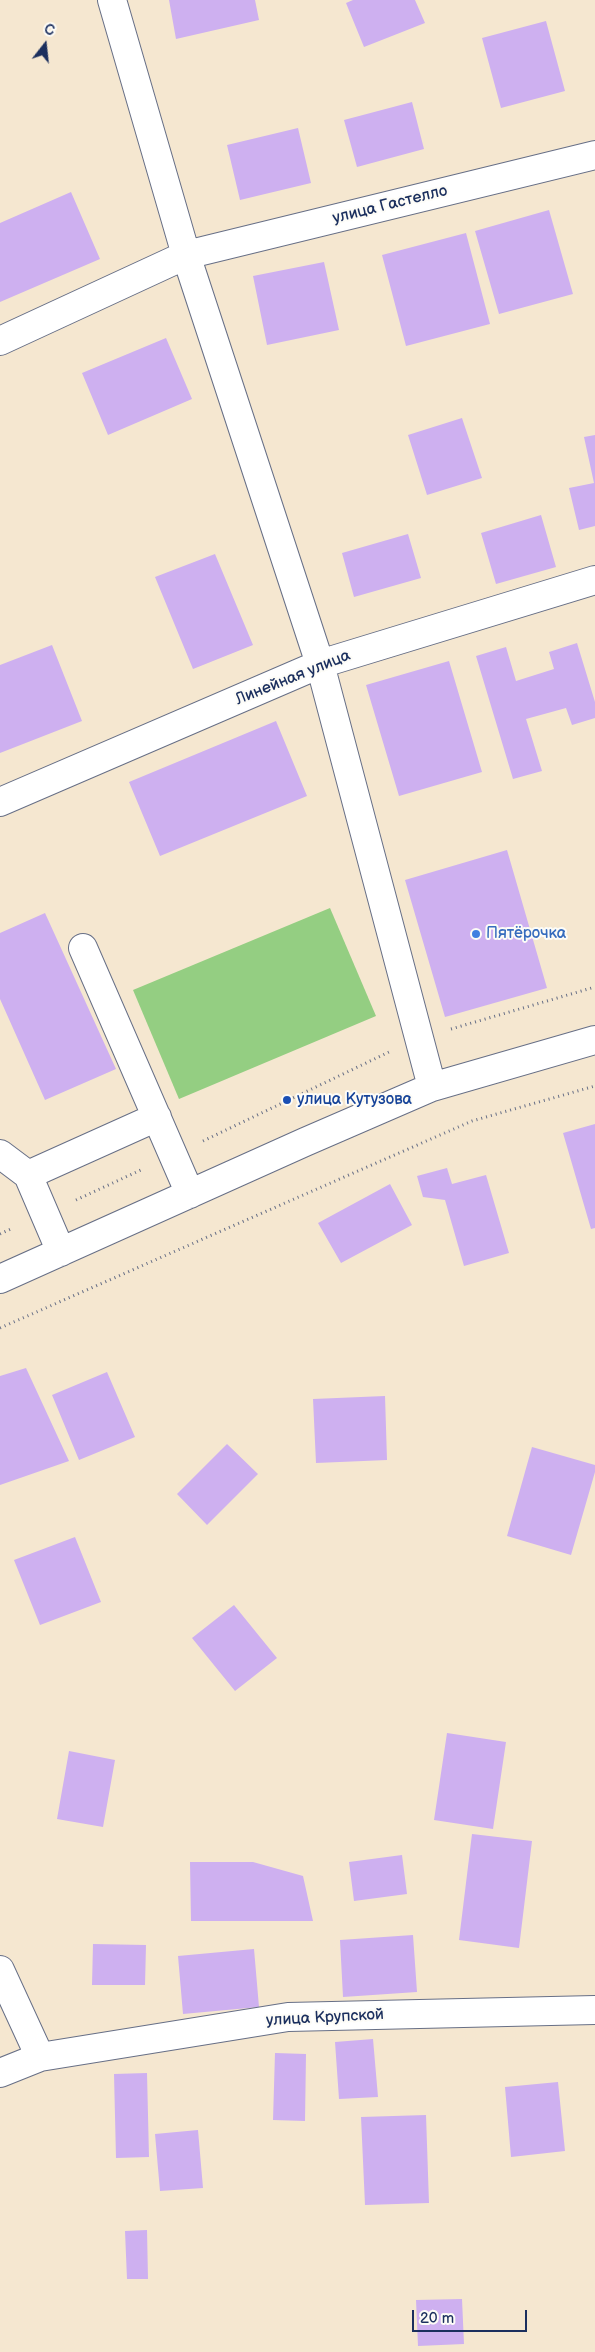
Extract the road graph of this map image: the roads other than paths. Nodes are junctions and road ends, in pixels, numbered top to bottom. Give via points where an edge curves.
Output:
1 (112, 0) edge
2 (595, 155) edge
3 (186, 255) junction
4 (0, 340) edge
5 (595, 580) edge
6 (320, 664) junction
7 (0, 802) edge
8 (83, 948) dead end
9 (595, 1040) edge
10 (432, 1087) junction
11 (157, 1117) junction
12 (0, 1154) edge
13 (28, 1175) junction
14 (190, 1194) junction
15 (61, 1252) junction
16 (0, 1279) edge
17 (0, 1970) edge
18 (595, 2010) edge
19 (40, 2057) junction
20 (0, 2073) edge

1 - 3 street
2 - 3 street, улица Гастелло
3 - 4 street, улица Гастелло
3 - 6 street
5 - 6 street, Линейная улица
6 - 7 street, Линейная улица
6 - 10 street
8 - 11 street
9 - 10 street
10 - 14 street
11 - 13 street
11 - 14 street
12 - 13 street
13 - 15 street
14 - 15 street
15 - 16 street
17 - 19 street
18 - 19 street, улица Крупской via 288,2017
19 - 20 street, улица Крупской

